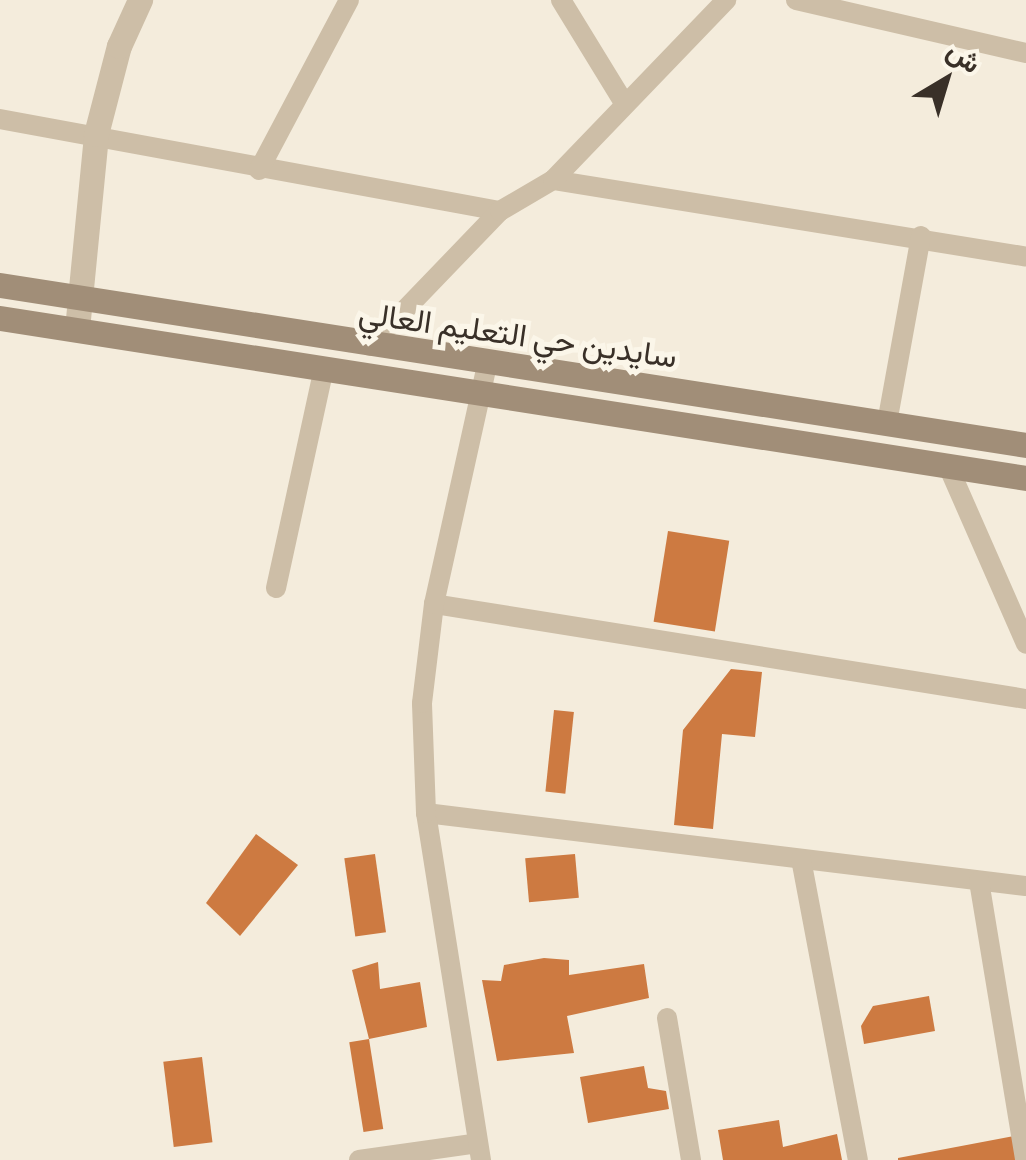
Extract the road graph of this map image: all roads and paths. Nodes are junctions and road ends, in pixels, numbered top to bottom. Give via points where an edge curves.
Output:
1 (140, 0) edge
2 (349, 0) edge
3 (560, 0) edge
4 (726, 0) edge
5 (796, 0) edge
6 (1026, 53) edge
7 (623, 101) junction
8 (0, 119) edge
9 (96, 134) junction
10 (259, 170) junction
11 (553, 180) junction
12 (500, 211) junction
13 (921, 236) junction
14 (1026, 257) edge
15 (0, 285) edge
16 (81, 296) junction
17 (0, 318) edge
18 (77, 329) junction
19 (370, 346) junction
20 (488, 360) junction
21 (324, 367) junction
22 (480, 392) junction
23 (887, 423) junction
24 (1026, 445) edge
25 (948, 466) junction
26 (1026, 478) edge
27 (276, 588) dead end
28 (434, 604) junction
29 (1026, 644) edge
30 (1026, 699) edge
31 (426, 813) junction
32 (802, 859) junction
33 (979, 881) junction
34 (1026, 886) edge
35 (667, 1018) dead end
36 (480, 1152) edge
37 (359, 1160) edge
38 (690, 1160) edge
39 (858, 1160) edge
40 (1024, 1160) edge

1 - 9 street via 118,46
2 - 10 street
3 - 7 street
4 - 7 street
5 - 6 street
7 - 11 street
8 - 9 street
9 - 10 street
9 - 16 street
10 - 12 street
11 - 12 street
11 - 13 street
12 - 19 street
13 - 14 street
13 - 23 street
15 - 16 main road, سايدين حي التعليم العالي
16 - 18 street
16 - 19 main road, سايدين حي التعليم العالي
17 - 18 main road, سايدين حي التعليم العالي
18 - 21 main road, سايدين حي التعليم العالي
19 - 20 main road, سايدين حي التعليم العالي
20 - 22 street
20 - 23 main road, سايدين حي التعليم العالي
21 - 22 main road, سايدين حي التعليم العالي
21 - 27 street
22 - 25 main road, سايدين حي التعليم العالي
22 - 28 street
23 - 24 main road, سايدين حي التعليم العالي
25 - 26 main road, سايدين حي التعليم العالي
25 - 29 street
28 - 30 street
28 - 31 street via 422,702
31 - 32 street
31 - 36 street
32 - 33 street
32 - 39 street
33 - 34 street
33 - 40 street
35 - 38 street
36 - 37 street

